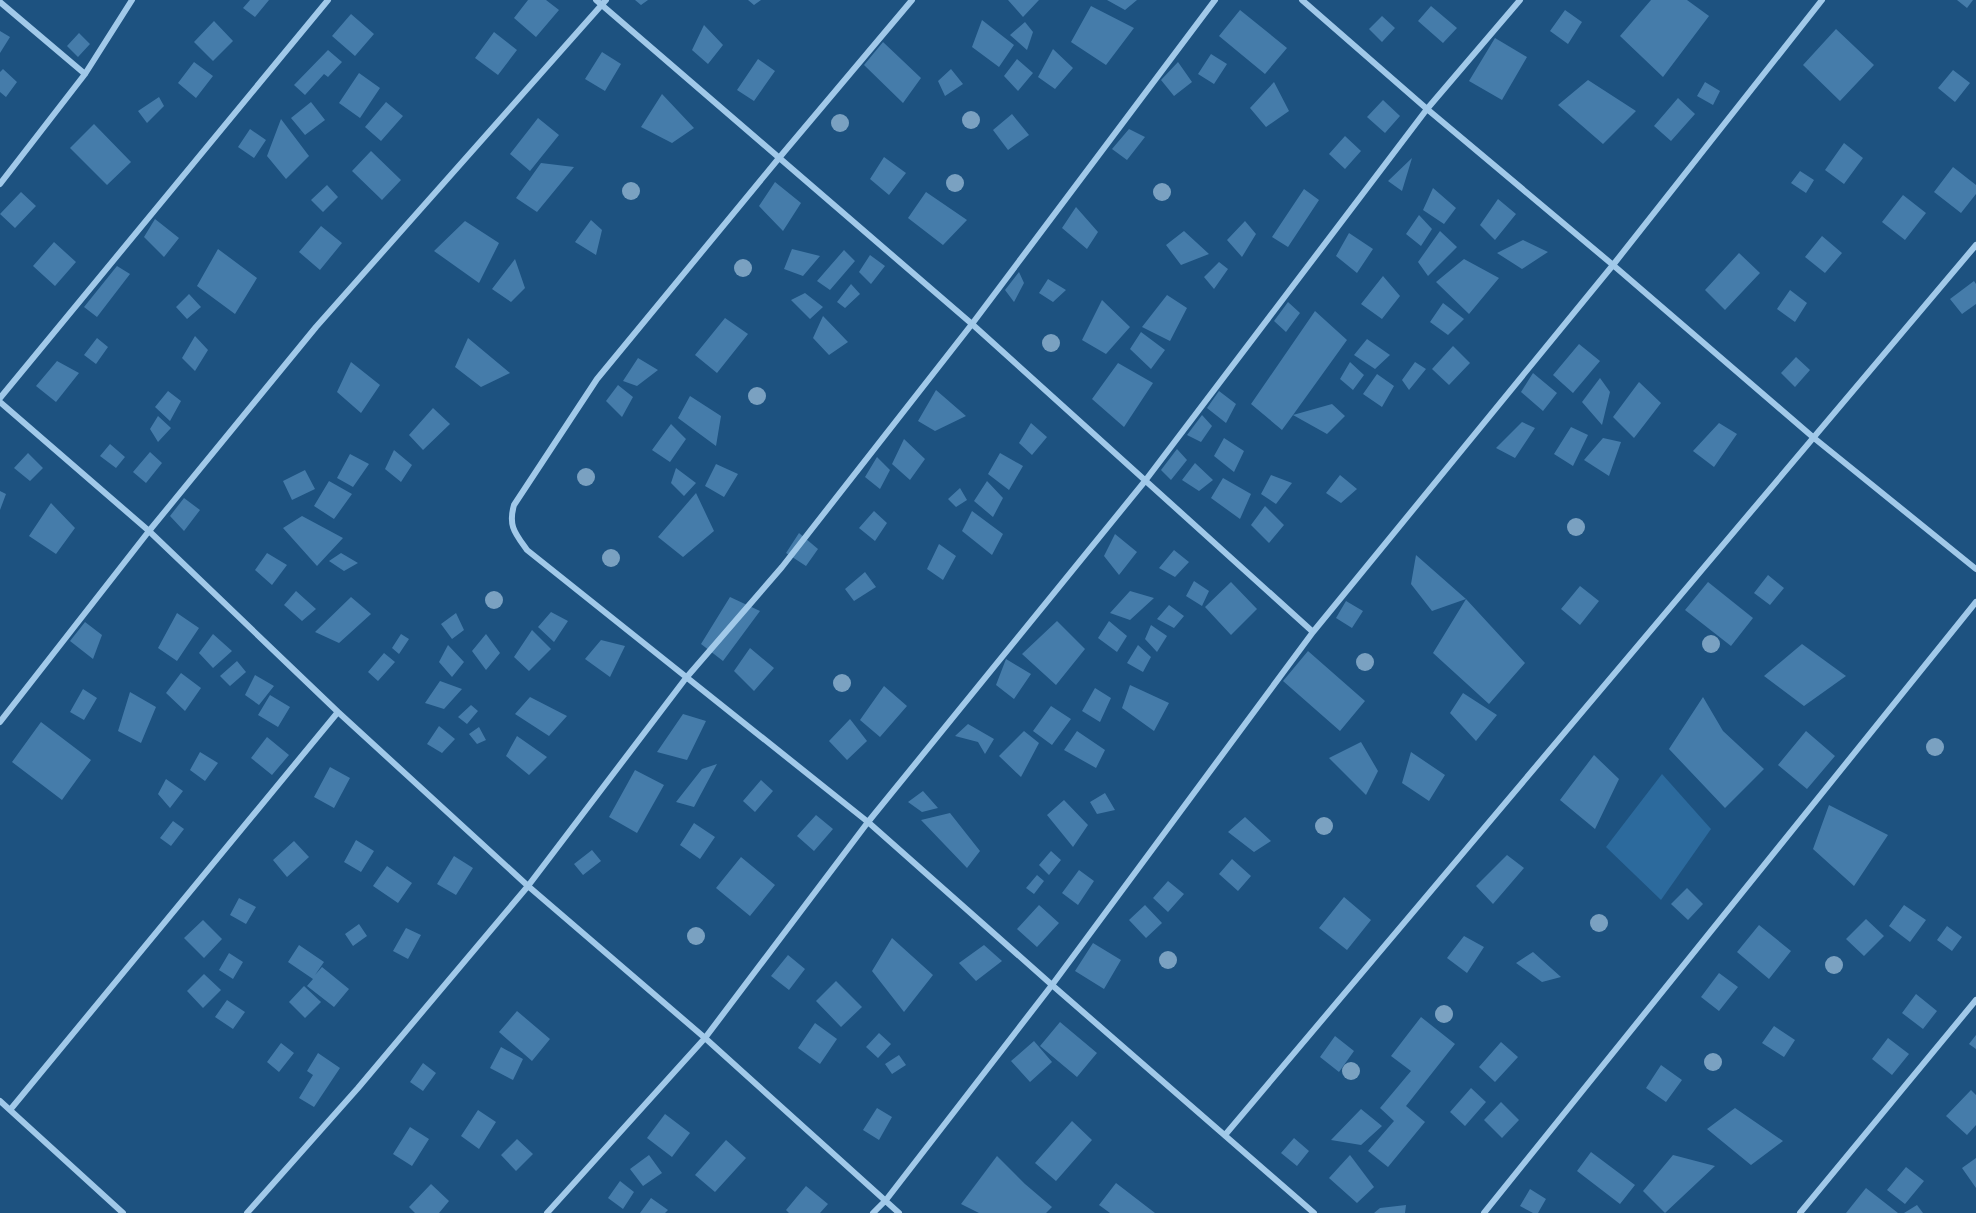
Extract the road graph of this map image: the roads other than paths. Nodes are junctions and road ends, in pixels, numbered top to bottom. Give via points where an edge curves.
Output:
1 (132, 0) edge
2 (327, 0) edge
3 (596, 0) edge
4 (912, 0) edge
5 (1215, 0) edge
6 (1302, 0) edge
7 (1520, 0) edge
8 (1822, 0) edge
9 (0, 2) edge
10 (604, 3) edge
11 (85, 74) junction
12 (1427, 109) junction
13 (778, 158) junction
14 (0, 184) edge
15 (1976, 245) edge
16 (1613, 265) junction
17 (972, 324) junction
18 (0, 400) edge
19 (1814, 438) junction
20 (1145, 481) junction
21 (148, 531) junction
22 (1976, 569) edge
23 (1976, 602) edge
24 (1313, 632) junction
25 (686, 678) junction
26 (338, 712) junction
27 (0, 722) edge
28 (868, 822) junction
29 (528, 886) junction
30 (1052, 986) junction
31 (1976, 1000) edge
32 (705, 1038) junction
33 (0, 1101) edge
34 (10, 1110) junction
35 (1225, 1135) junction
36 (886, 1200) junction
37 (123, 1213) edge
38 (247, 1213) edge
39 (547, 1213) edge
40 (873, 1213) edge
41 (899, 1213) edge
42 (1314, 1213) edge
43 (1484, 1213) edge
44 (1800, 1213) edge

1 - 11 street
2 - 18 street
3 - 10 street
4 - 13 street
5 - 17 street
6 - 12 street
7 - 12 street
8 - 16 street
9 - 11 street
10 - 13 street
10 - 21 street via 316,327
11 - 14 street
12 - 16 street
12 - 20 street
13 - 17 street
13 - 25 street via 597,380 514,506 510,519 514,533 527,550
15 - 19 street
16 - 19 street
16 - 24 street
17 - 20 street
17 - 25 street via 782,567
18 - 21 street
19 - 22 street
19 - 35 street
20 - 24 street
20 - 28 street
21 - 26 street
21 - 27 street
23 - 43 street
24 - 30 street
25 - 28 street
25 - 29 street
26 - 29 street
26 - 34 street
28 - 30 street
28 - 32 street
29 - 32 street
29 - 38 street
30 - 35 street
30 - 36 street
31 - 44 street
32 - 36 street
32 - 39 street
33 - 34 street
34 - 37 street
35 - 42 street
36 - 40 street
36 - 41 street

